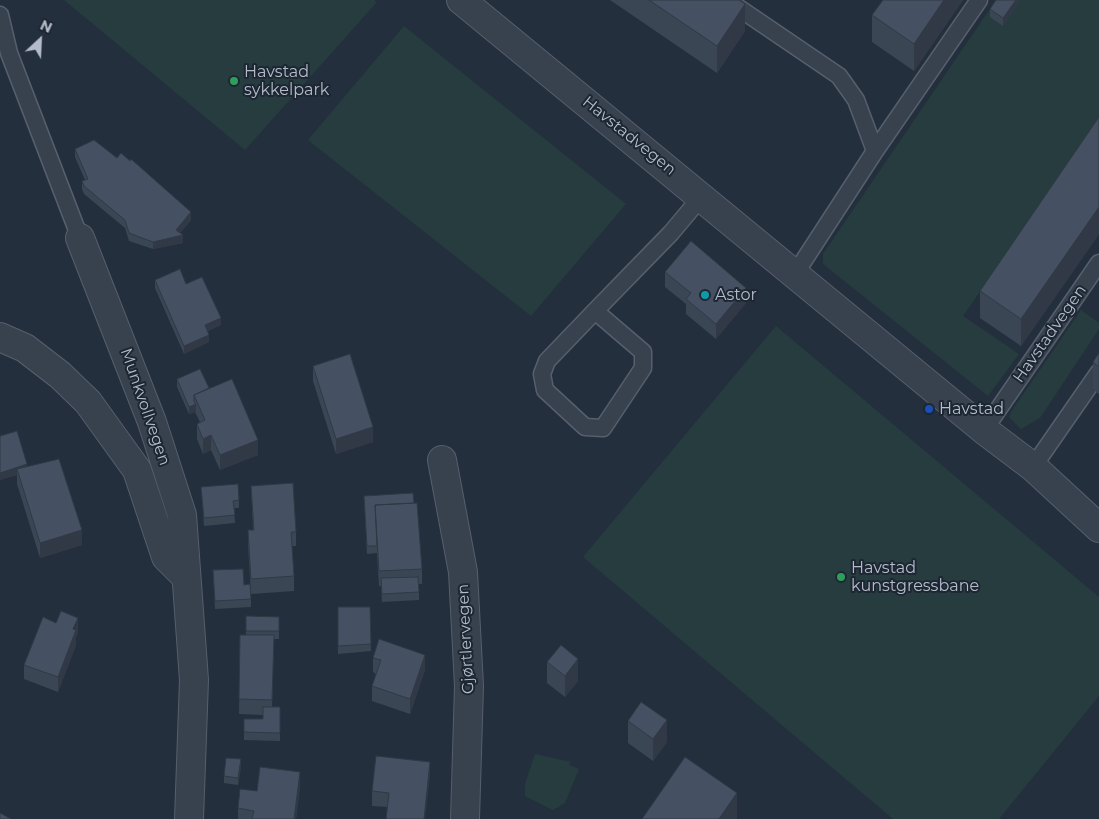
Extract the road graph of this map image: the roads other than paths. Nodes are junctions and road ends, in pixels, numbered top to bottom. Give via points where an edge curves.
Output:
1 (462, 0) edge
2 (727, 0) edge
3 (979, 0) edge
4 (0, 15) edge
5 (875, 151) junction
6 (702, 196) junction
7 (80, 238) joint
8 (1099, 263) edge
9 (795, 274) junction
10 (595, 312) junction
11 (0, 337) edge
12 (1099, 372) edge
13 (984, 430) junction
14 (442, 460) dead end
15 (1032, 467) junction
16 (1075, 504) junction
17 (1099, 518) edge
18 (1099, 528) edge
19 (186, 577) junction
20 (189, 819) edge
21 (465, 819) edge

1 - 6 street, Havstadvegen
2 - 5 lane via 839,76 856,100
3 - 5 lane
4 - 7 lane, Munkvollvegen via 9,53
5 - 9 lane
6 - 9 street, Havstadvegen
6 - 10 lane
7 - 19 street, Munkvollvegen via 146,405 182,515
8 - 13 lane, Havstadvegen
9 - 13 street, Havstadvegen
10 - 10 lane via 547,361 542,374 545,390 585,427 603,428 643,368 643,352
11 - 19 street via 25,348 88,402 137,470 166,557
12 - 15 lane
13 - 15 street, Havstadvegen
14 - 21 street, Gjørtlervegen via 462,572 469,686
15 - 16 street, Havstadvegen
16 - 17 street, Havstadvegen
16 - 18 street, Havstadvegen
19 - 20 street, Munkvollvegen via 194,680

